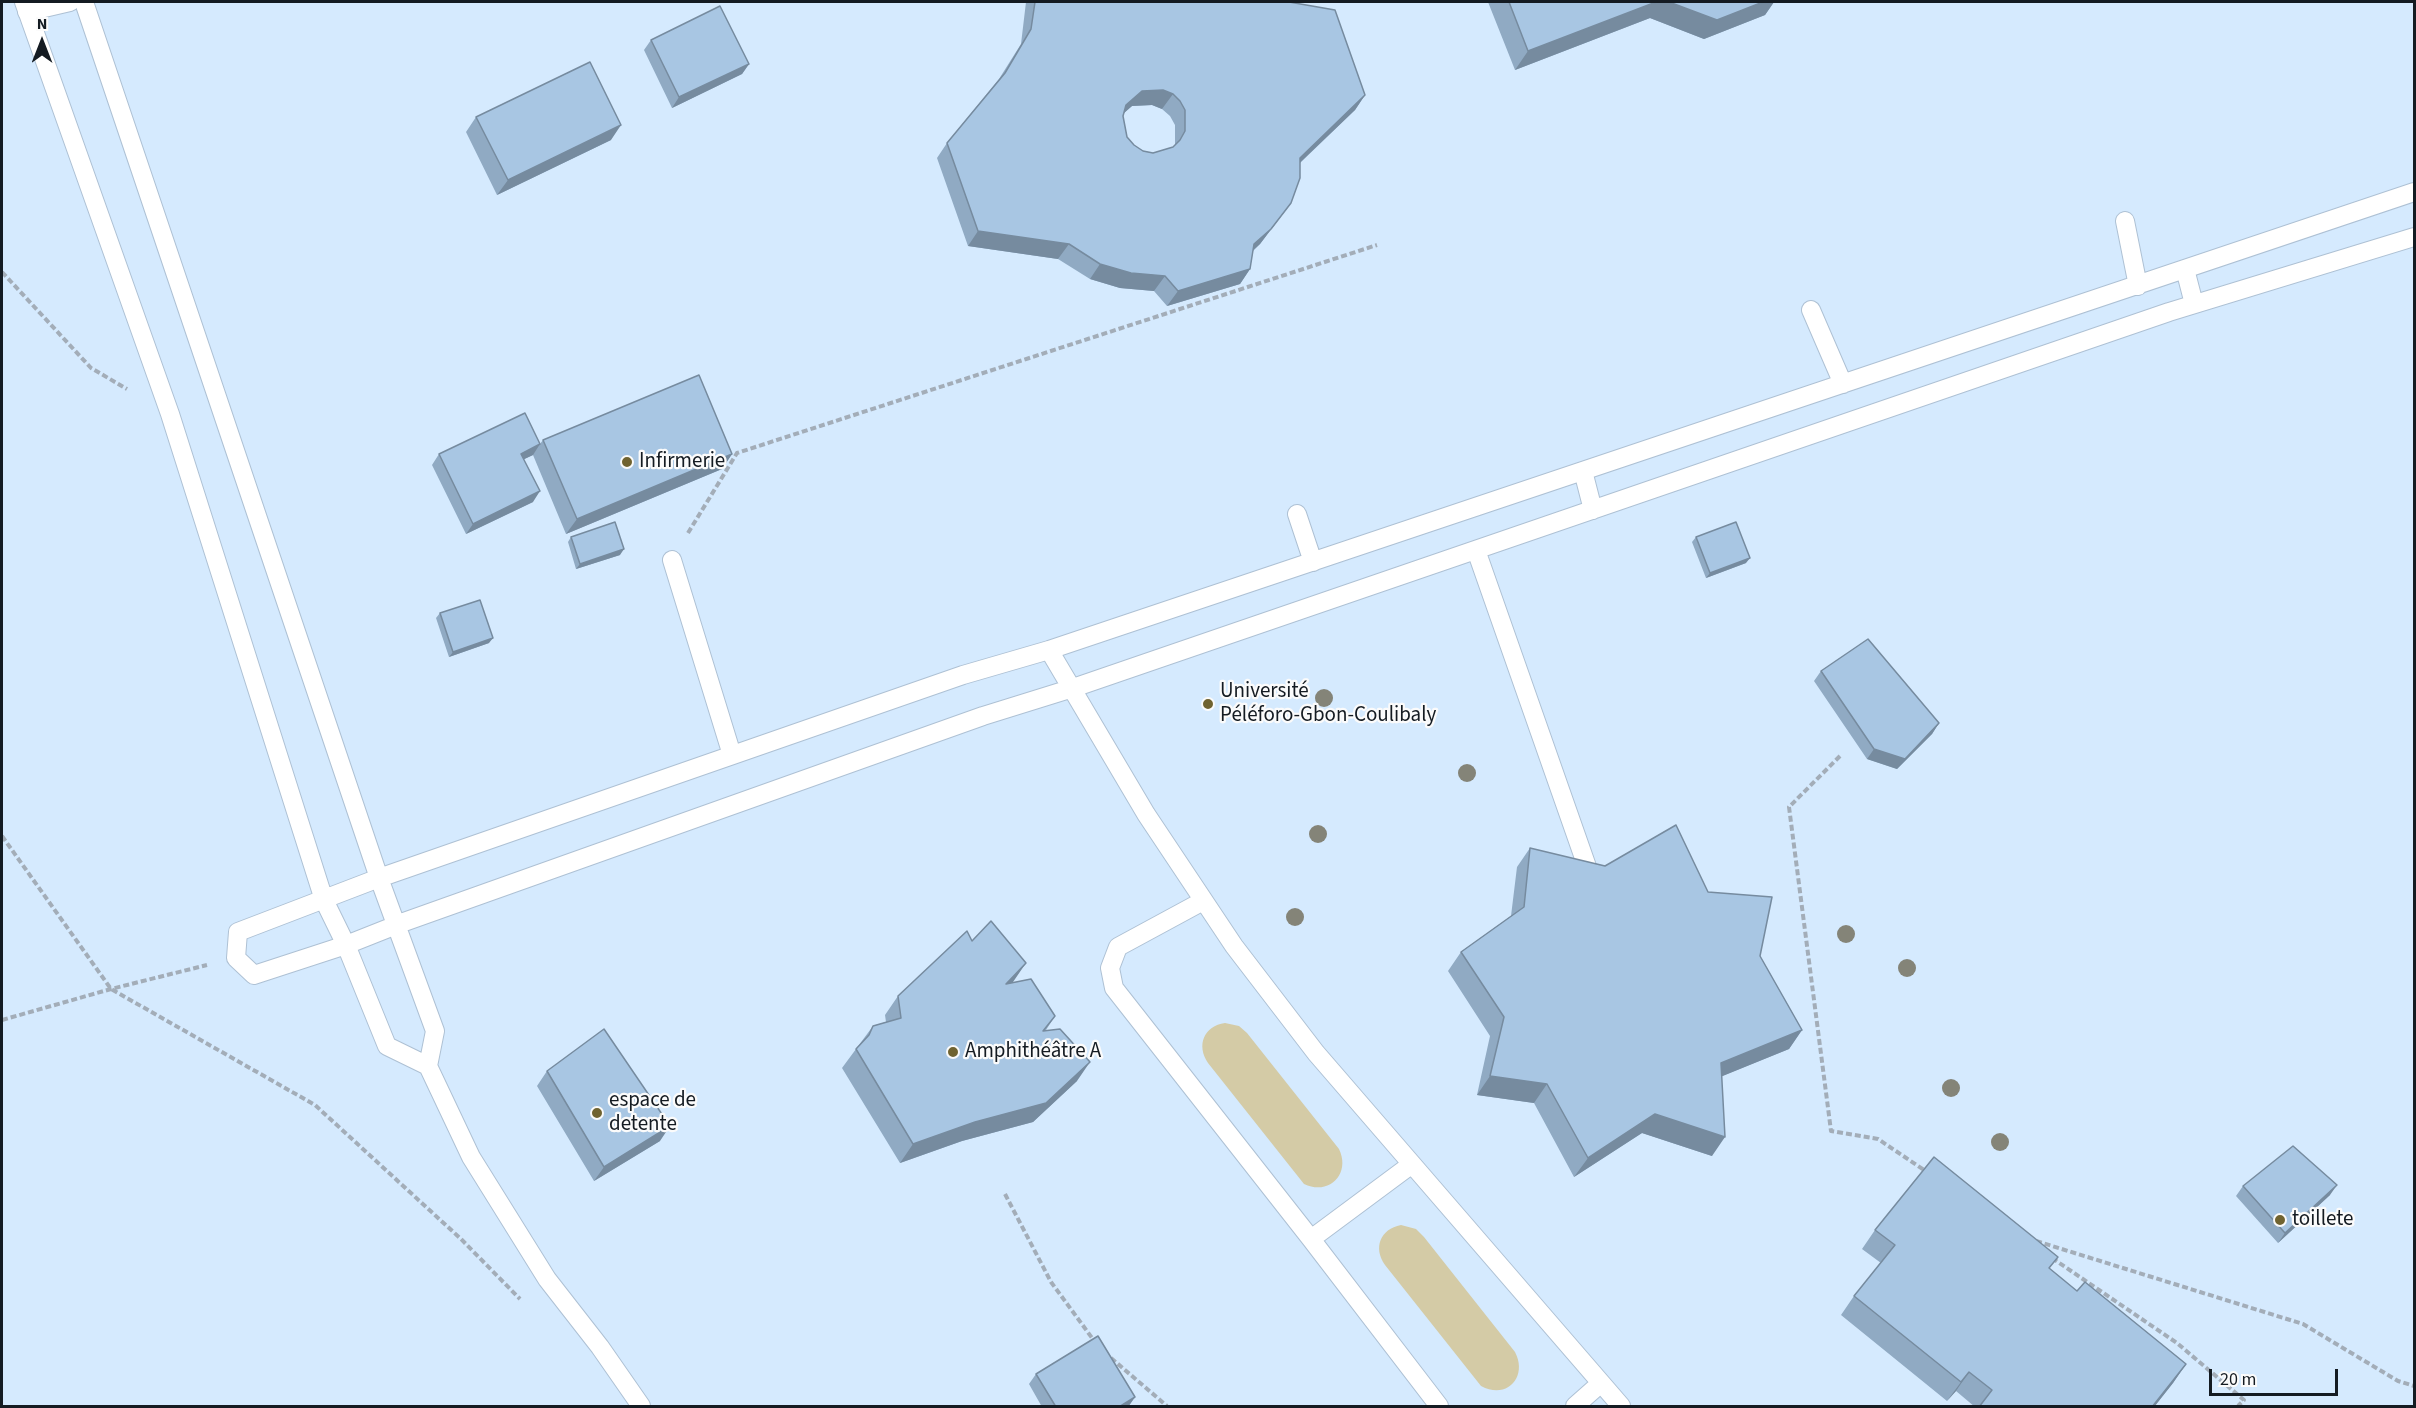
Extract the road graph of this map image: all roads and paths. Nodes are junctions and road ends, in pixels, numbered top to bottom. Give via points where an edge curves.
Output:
1 (70, 2) edge
2 (84, 2) edge
3 (25, 7) edge
4 (2415, 192) edge
5 (2126, 221) dead end
6 (2415, 237) edge
7 (1377, 245) dead end
8 (2185, 269) junction
9 (2, 272) edge
10 (2138, 286) junction
11 (2194, 304) junction
12 (1812, 310) dead end
13 (1844, 384) junction
14 (170, 414) junction
15 (1583, 471) junction
16 (1593, 510) junction
17 (1297, 514) dead end
18 (1476, 550) junction
19 (672, 560) joint
20 (1314, 562) junction
21 (1049, 650) junction
22 (1073, 688) junction
23 (732, 755) junction
24 (1840, 756) dead end
25 (2, 836) edge
26 (379, 878) junction
27 (1591, 878) edge
28 (324, 900) junction
29 (1203, 901) junction
30 (397, 925) junction
31 (346, 945) junction
32 (236, 957) junction
33 (111, 989) junction
34 (2, 1020) edge
35 (428, 1066) junction
36 (1412, 1164) junction
37 (1935, 1178) edge
38 (1005, 1194) dead end
39 (1311, 1239) junction
40 (2036, 1247) edge
41 (2044, 1252) edge
42 (524, 1302) dead end
43 (1098, 1345) edge
44 (1106, 1352) edge
45 (1601, 1383) junction
46 (2415, 1386) edge
47 (641, 1407) edge
48 (1167, 1407) edge
49 (1439, 1407) edge
50 (1575, 1407) edge
51 (1621, 1407) edge
52 (2238, 1407) edge

1 - 3 lane
2 - 26 lane
3 - 14 lane
4 - 8 lane
5 - 10 lane
6 - 11 lane
7 - 19 path via 737,453
8 - 10 lane
8 - 11 lane
9 - 14 path via 91,368
10 - 13 lane
11 - 16 lane
12 - 13 lane
13 - 15 lane
14 - 28 lane
15 - 16 lane
15 - 20 lane
16 - 18 lane
17 - 20 lane
18 - 22 lane
18 - 27 lane
19 - 23 lane
20 - 21 lane
21 - 22 lane
21 - 23 lane via 963,675
22 - 29 lane via 1146,814
22 - 30 lane via 983,716
23 - 26 lane
24 - 37 path via 1789,807 1831,1131 1878,1138
25 - 33 path
26 - 28 lane
26 - 30 lane
28 - 31 lane
28 - 32 lane via 238,932
29 - 36 lane via 1316,1053
29 - 39 lane via 1118,948 1110,968 1114,988
30 - 31 lane
30 - 35 lane via 435,1031
31 - 32 lane via 254,975
31 - 35 lane via 387,1046
32 - 33 path
33 - 34 path
33 - 42 path via 315,1105
35 - 47 lane via 471,1157 547,1279
36 - 39 lane
36 - 45 lane
38 - 43 path via 1051,1282
39 - 49 lane
40 - 46 path via 2031,1241 2303,1324 2398,1381
41 - 52 path via 2177,1343 2244,1400
44 - 48 path
45 - 50 lane
45 - 51 lane

